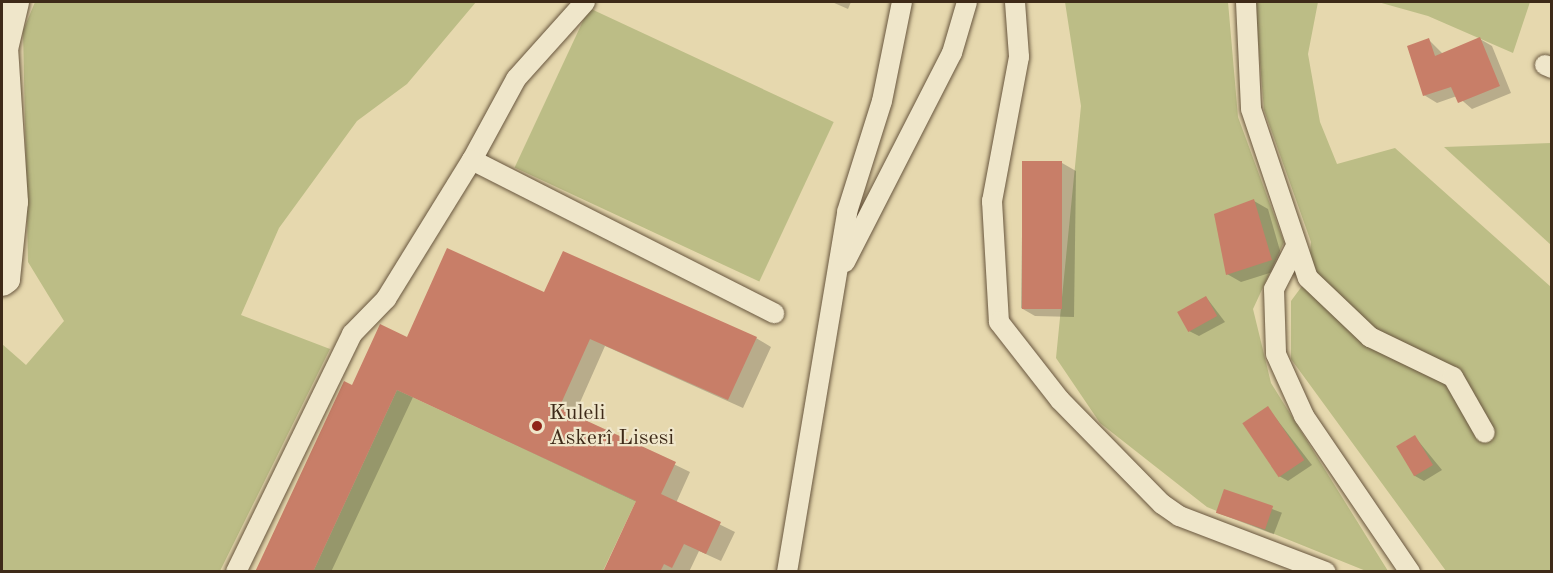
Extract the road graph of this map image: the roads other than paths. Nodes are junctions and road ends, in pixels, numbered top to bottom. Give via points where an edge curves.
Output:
1 (585, 2) edge
2 (902, 2) edge
3 (967, 2) edge
4 (1015, 2) edge
5 (1246, 2) edge
6 (9, 23) edge
7 (472, 160) junction
8 (1294, 248) junction
9 (839, 272) junction
10 (2, 282) edge
11 (774, 313) dead end
12 (1485, 433) dead end
13 (236, 572) edge
14 (787, 572) edge
15 (1326, 572) edge
16 (1410, 572) edge

1 - 7 street via 516,79
2 - 9 street via 882,101 847,212
3 - 9 street via 952,53
4 - 15 street via 1019,57 992,201 999,322 1060,400 1162,504 1179,516
5 - 8 street via 1251,109
6 - 10 street via 5,116 14,202
7 - 11 street
7 - 13 street via 386,299 352,334
8 - 12 street via 1308,278 1370,337 1453,377
8 - 16 street via 1274,289 1276,354 1304,416
9 - 14 street

